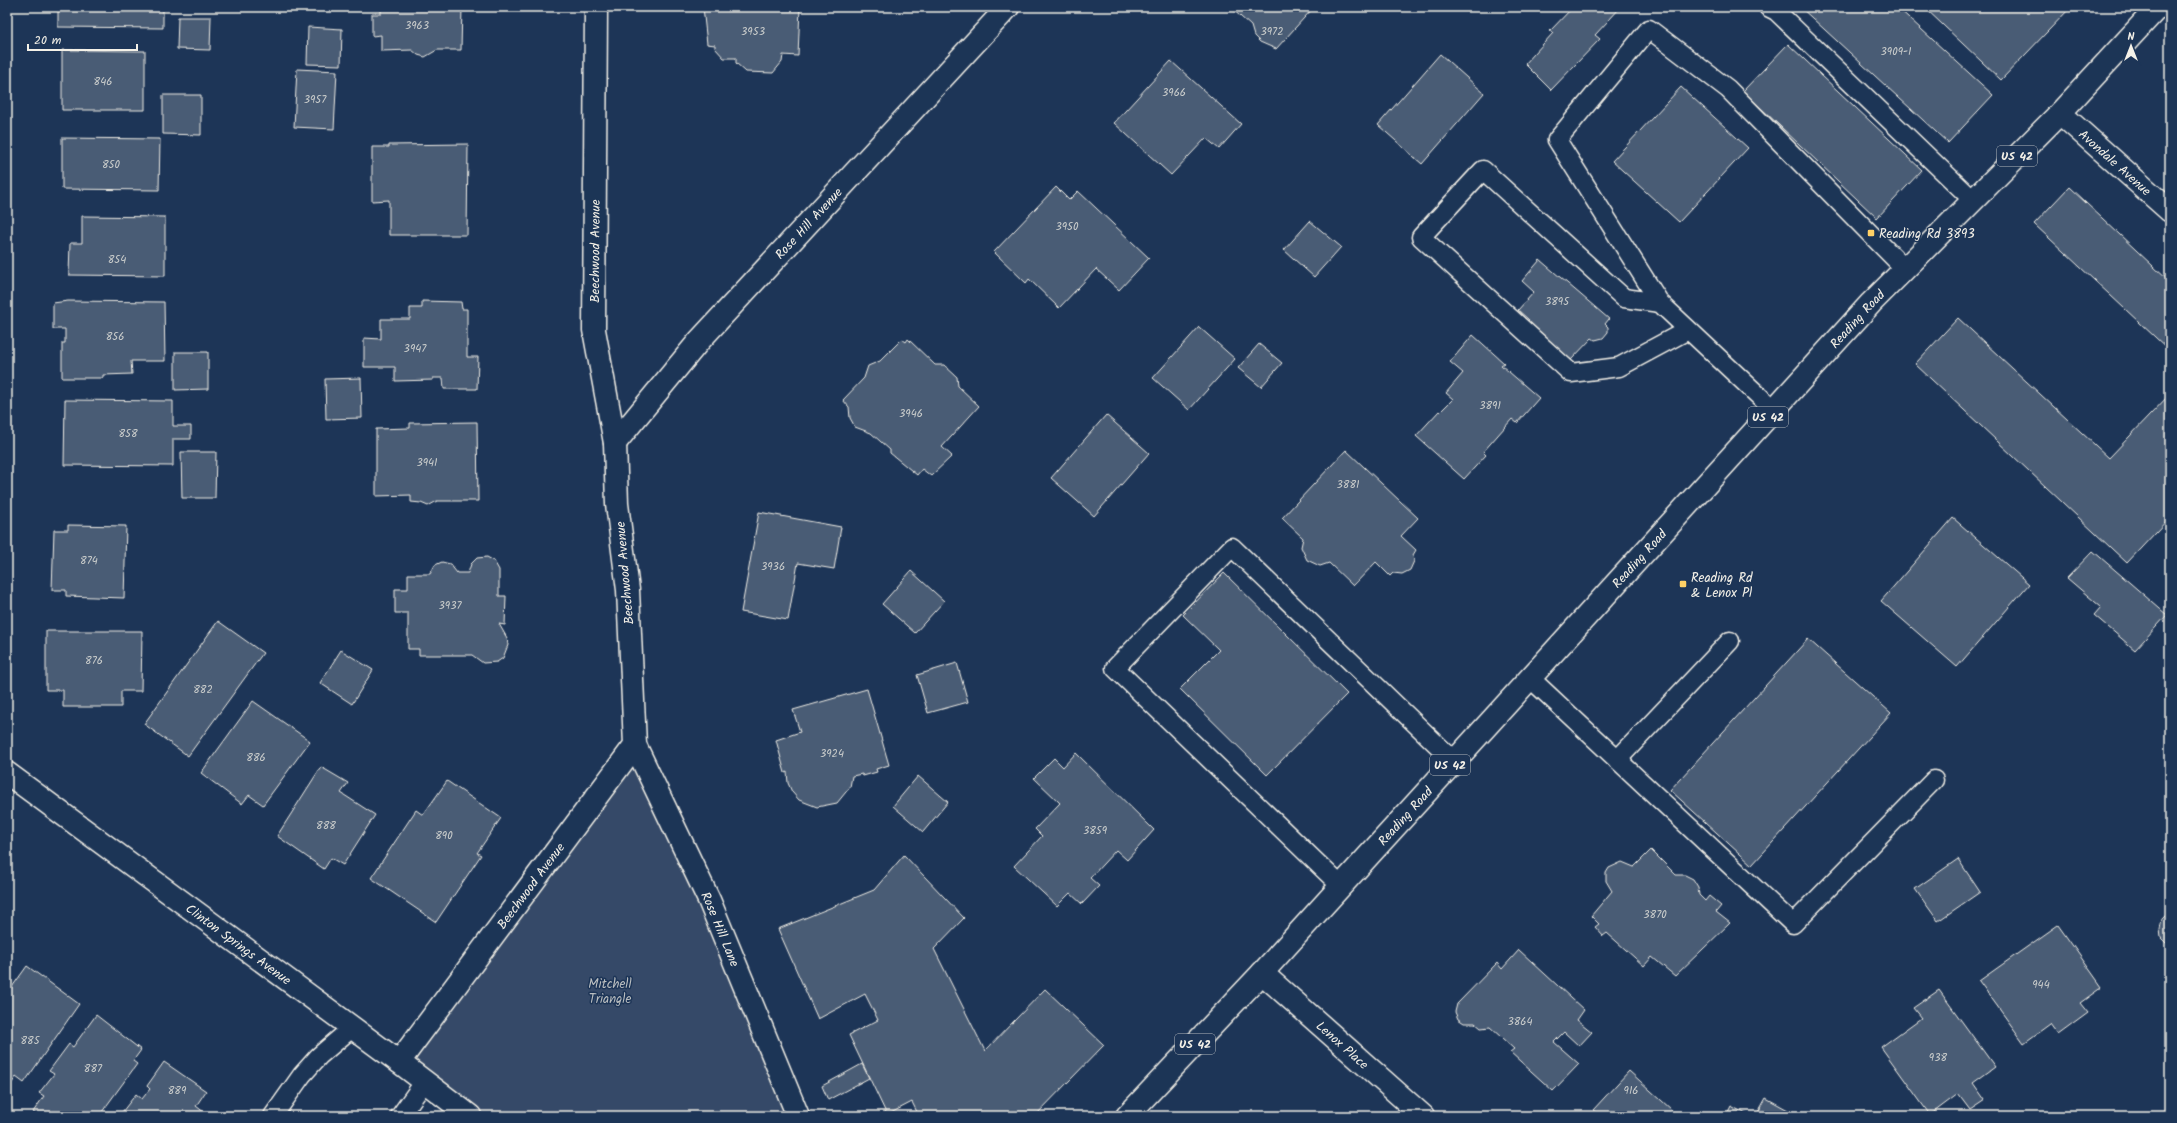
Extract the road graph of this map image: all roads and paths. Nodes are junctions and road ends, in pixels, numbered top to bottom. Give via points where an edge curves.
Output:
1 (596, 7) edge
2 (1008, 7) edge
3 (1768, 7) edge
4 (2158, 7) edge
5 (2060, 113) junction
6 (1973, 200) junction
7 (2170, 211) edge
8 (1905, 269) junction
9 (1660, 302) junction
10 (1688, 330) junction
11 (1774, 410) junction
12 (615, 443) junction
13 (1730, 641) dead end
14 (1530, 678) junction
15 (635, 745) junction
16 (1617, 760) junction
17 (1454, 761) junction
18 (7, 773) edge
19 (1934, 780) dead end
20 (1341, 886) junction
21 (1262, 973) junction
22 (353, 1027) junction
23 (399, 1062) junction
24 (425, 1081) junction
25 (273, 1116) edge
26 (400, 1116) edge
27 (470, 1116) edge
28 (798, 1116) edge
29 (1127, 1116) edge
30 (1424, 1116) edge

1 - 12 street, Beechwood Avenue via 594,330
2 - 12 street, Rose Hill Avenue via 699,341
3 - 6 lane via 1776,11
4 - 5 street, Reading Road / US 42
5 - 6 street, Reading Road / US 42
5 - 7 street, Avondale Avenue
6 - 8 street, Reading Road / US 42
8 - 9 lane via 1728,89 1649,29 1557,140
8 - 11 street, Reading Road / US 42
9 - 10 lane
9 - 10 lane via 1624,298 1483,170 1421,237 1571,373 1619,367
10 - 11 lane
11 - 14 street, Reading Road / US 42
12 - 15 street, Beechwood Avenue via 617,504 628,590
13 - 16 lane
14 - 16 lane
14 - 17 street, Reading Road / US 42
15 - 23 street, Beechwood Avenue
15 - 28 street, Rose Hill Lane via 709,900
16 - 19 lane via 1793,924
17 - 20 street, Reading Road / US 42
17 - 20 lane via 1232,547 1115,668
18 - 22 street, Clinton Springs Avenue
20 - 21 street, Reading Road / US 42
21 - 29 street, Reading Road / US 42
21 - 30 street, Lenox Place
22 - 23 street, Clinton Springs Avenue
22 - 25 lane via 319,1056
23 - 24 street, Clinton Springs Avenue
24 - 26 lane
24 - 27 street, Clinton Springs Avenue

